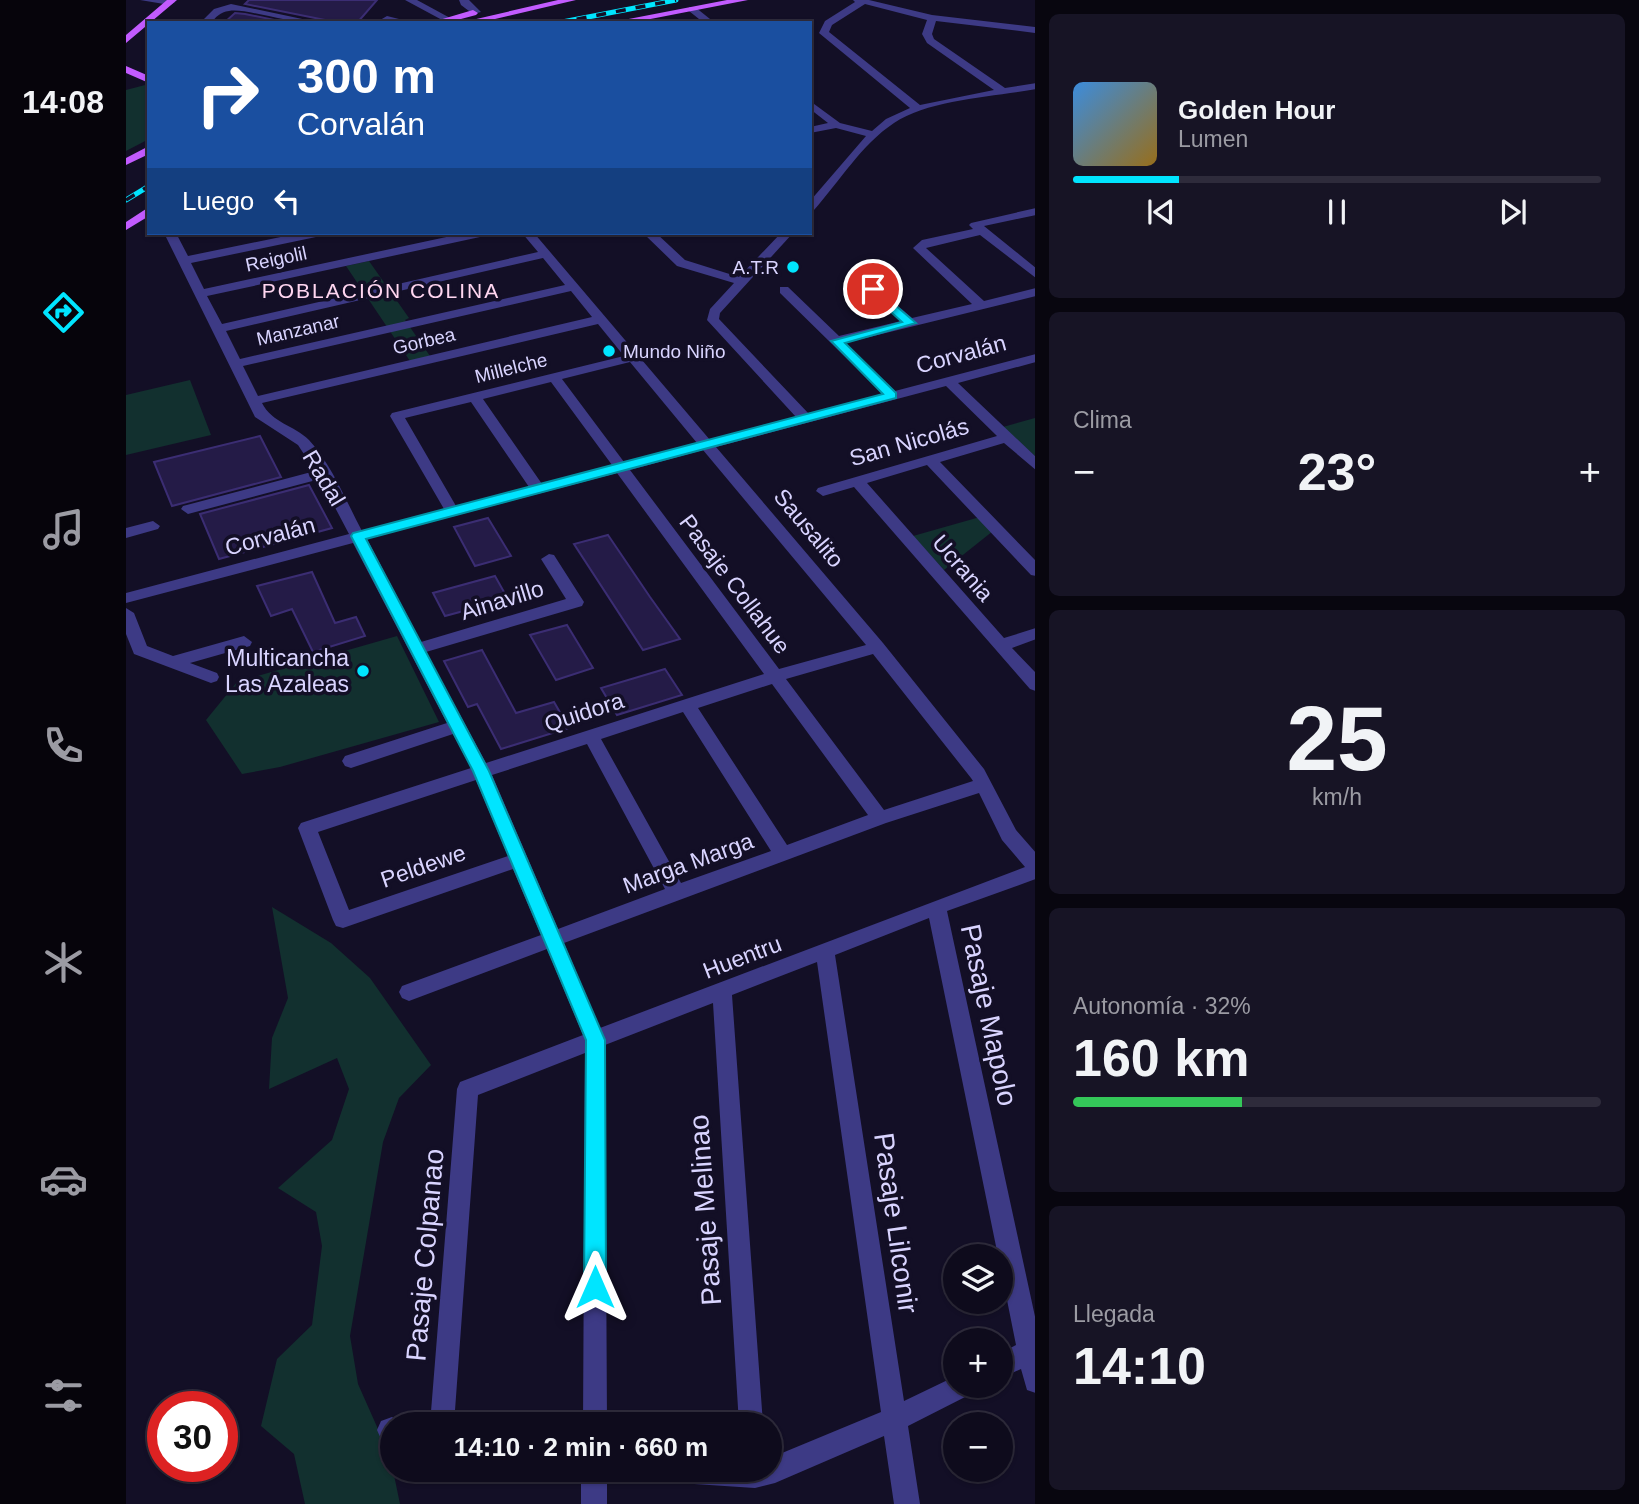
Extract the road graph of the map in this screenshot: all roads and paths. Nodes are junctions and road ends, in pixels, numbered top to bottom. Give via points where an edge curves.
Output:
1 (145, 0) edge
2 (410, 0) edge
3 (464, 0) edge
4 (535, 0) edge
5 (572, 0) edge
6 (743, 0) edge
7 (174, 1) edge
8 (860, 1) edge
9 (692, 9) junction
10 (475, 12) junction
11 (932, 18) junction
12 (447, 19) junction
13 (149, 21) edge
14 (158, 21) edge
15 (207, 21) edge
16 (297, 21) edge
17 (440, 21) edge
18 (473, 21) edge
19 (624, 21) edge
20 (707, 21) edge
21 (147, 23) edge
22 (1035, 30) edge
23 (147, 32) edge
24 (126, 40) edge
25 (126, 53) edge
26 (126, 69) edge
27 (147, 79) edge
28 (147, 80) edge
29 (127, 85) edge
30 (1035, 86) edge
31 (1004, 92) junction
32 (812, 106) edge
33 (918, 109) junction
34 (836, 125) junction
35 (812, 130) edge
36 (875, 135) junction
37 (147, 150) edge
38 (126, 162) edge
39 (812, 206) edge
40 (147, 211) edge
41 (1035, 211) edge
42 (126, 227) edge
43 (978, 228) junction
44 (171, 235) edge
45 (296, 235) edge
46 (471, 235) edge
47 (530, 235) edge
48 (651, 235) edge
49 (785, 235) edge
50 (276, 237) edge
51 (546, 254) junction
52 (186, 260) junction
53 (855, 272) dead end
54 (1035, 275) edge
55 (742, 282) junction
56 (574, 287) junction
57 (784, 290) dead end
58 (1035, 292) edge
59 (202, 293) junction
60 (981, 305) junction
61 (601, 319) junction
62 (910, 323) junction
63 (219, 329) junction
64 (836, 341) junction
65 (634, 357) junction
66 (1035, 358) edge
67 (237, 364) junction
68 (554, 377) junction
69 (948, 381) junction
70 (892, 395) junction
71 (475, 397) junction
72 (255, 401) junction
73 (805, 418) junction
74 (1006, 438) junction
75 (708, 444) junction
76 (930, 460) junction
77 (1035, 466) edge
78 (620, 467) junction
79 (324, 473) junction
80 (857, 481) junction
81 (538, 489) junction
82 (823, 491) dead end
83 (188, 509) dead end
84 (452, 511) junction
85 (153, 526) dead end
86 (126, 533) edge
87 (358, 536) junction
88 (549, 559) dead end
89 (1035, 571) edge
90 (126, 598) edge
91 (126, 613) edge
92 (1035, 633) edge
93 (244, 642) dead end
94 (1000, 646) junction
95 (877, 647) junction
96 (417, 649) junction
97 (172, 662) junction
98 (211, 677) dead end
99 (776, 677) junction
100 (1035, 685) edge
101 (687, 705) junction
102 (458, 726) junction
103 (591, 736) junction
104 (351, 761) dead end
105 (481, 771) junction
106 (985, 784) junction
107 (880, 818) junction
108 (783, 854) junction
109 (519, 860) junction
110 (1035, 869) edge
111 (677, 893) junction
112 (936, 907) junction
113 (343, 920) joint
114 (552, 939) junction
115 (825, 951) junction
116 (722, 991) junction
117 (409, 992) dead end
118 (595, 1040) junction
119 (468, 1089) joint
120 (1032, 1350) edge
121 (1013, 1360) edge
122 (1035, 1381) edge
123 (943, 1395) edge
124 (443, 1412) edge
125 (595, 1412) edge
126 (750, 1412) edge
127 (895, 1419) junction
128 (782, 1466) edge
129 (594, 1482) edge
130 (594, 1504) edge
131 (907, 1504) edge

1 - 7 street
2 - 12 street
3 - 10 street
4 - 10 main road
5 - 18 main road
6 - 9 main road
7 - 13 main road
7 - 14 main road
8 - 11 street
8 - 33 street via 828,23 824,33
9 - 19 main road
9 - 20 street
10 - 12 main road
11 - 22 street
11 - 31 street via 927,34 930,41
12 - 17 main road
15 - 16 street via 227,7
21 - 24 main road
23 - 25 main road
26 - 27 main road
28 - 29 main road
30 - 31 street
31 - 33 street
32 - 34 street
33 - 36 street via 889,122
34 - 35 street
34 - 36 street
36 - 39 street
37 - 38 main road
40 - 42 main road
41 - 43 street
43 - 54 street
43 - 60 street via 926,243 920,251
44 - 52 street, Radal
45 - 50 street
46 - 59 street, Reigolil
47 - 51 street, Sausalito
48 - 55 street via 681,263
49 - 55 street
50 - 52 street
51 - 56 street, Sausalito
51 - 63 street
52 - 59 street, Radal
53 - 62 street
55 - 73 street via 714,313 715,324
56 - 61 street, Sausalito
56 - 67 street, Manzanar
57 - 64 street
58 - 60 street
59 - 63 street, Radal
60 - 62 street
61 - 65 street, Sausalito
61 - 72 street, Gorbea
62 - 64 street
63 - 67 street, Radal
64 - 70 street
65 - 68 street, Millelche
65 - 75 street, Sausalito
66 - 69 street, Corvalán
67 - 72 street, Radal
68 - 71 street, Millelche
68 - 78 street, Pasaje Collahue
69 - 70 street, Corvalán
69 - 74 street
70 - 73 street, Corvalán
71 - 81 street
71 - 84 street, Millelche via 397,416
72 - 79 street, Radal via 262,417 303,442
73 - 75 street, Corvalán
74 - 76 street, San Nicolás
74 - 77 street
75 - 78 street, Corvalán
75 - 95 street, Sausalito
76 - 80 street, San Nicolás
76 - 89 street
78 - 81 street, Corvalán
78 - 99 street, Pasaje Collahue
79 - 83 street
79 - 87 street, Radal
80 - 82 street, San Nicolás
80 - 94 street, Ucrania
81 - 84 street, Corvalán
84 - 87 street, Corvalán
85 - 86 street
87 - 90 street, Corvalán
87 - 96 street, Radal
88 - 96 street, Ainavillo via 576,602
91 - 97 street via 140,650
92 - 94 street
93 - 97 street
94 - 100 street, Ucrania
95 - 99 street, Quidora
95 - 106 street, Sausalito
96 - 102 street, Radal
97 - 98 street
99 - 101 street, Quidora
99 - 107 street, Pasaje Collahue
101 - 103 street, Quidora
101 - 108 street
102 - 104 street
102 - 105 street, Radal
103 - 105 street, Quidora
103 - 111 street
105 - 109 street, Radal
105 - 113 street, Quidora via 307,828
106 - 107 street, Marga Marga
106 - 110 street, Sausalito via 1009,835
107 - 108 street, Marga Marga
108 - 111 street, Marga Marga
109 - 113 street, Peldewe
109 - 114 street, Radal
110 - 112 street, Huentru
111 - 114 street, Marga Marga
112 - 115 street, Huentru
112 - 120 street, Pasaje Mapolo
114 - 117 street, Marga Marga
114 - 118 street, Radal
115 - 116 street, Huentru
115 - 127 street, Pasaje Lilconir
116 - 118 street, Huentru
116 - 126 street, Pasaje Melinao
118 - 119 street, Huentru
118 - 125 street, Radal
119 - 124 street, Pasaje Colpanao
120 - 121 street
120 - 122 street, Pasaje Mapolo
123 - 127 street
127 - 128 street
127 - 131 street, Pasaje Lilconir
129 - 130 street

